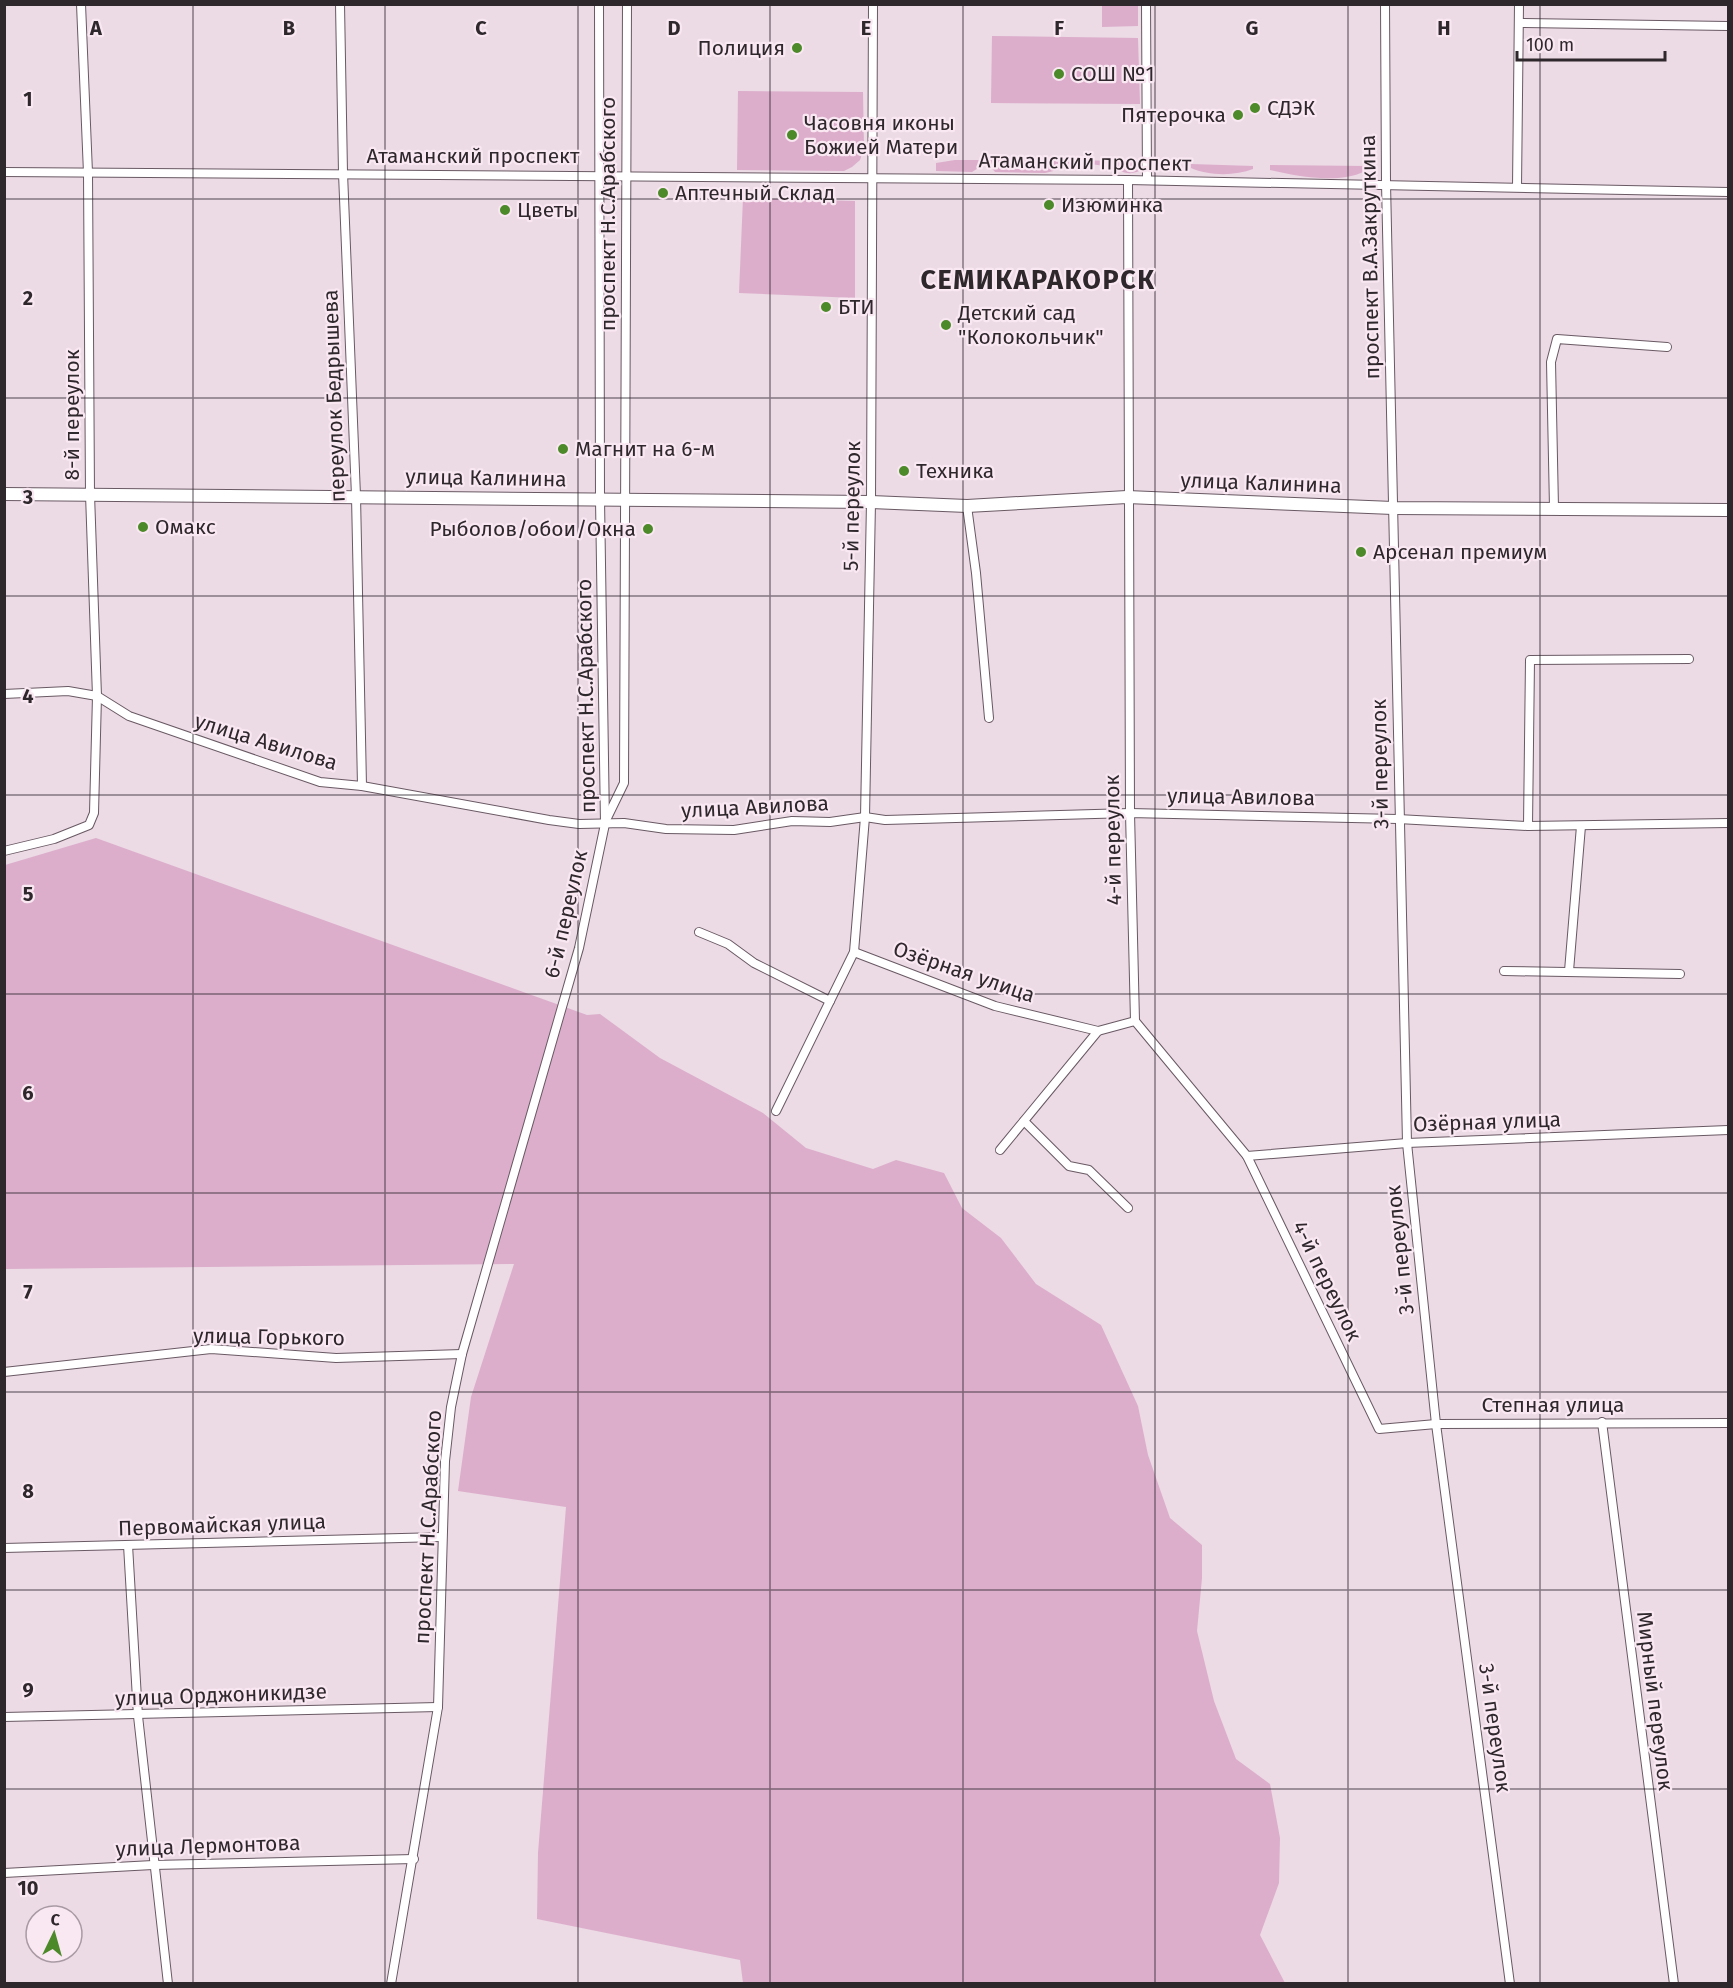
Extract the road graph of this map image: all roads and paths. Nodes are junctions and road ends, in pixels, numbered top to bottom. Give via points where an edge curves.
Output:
1 (81, 4) edge
2 (340, 4) edge
3 (599, 4) edge
4 (627, 4) edge
5 (873, 4) edge
6 (1146, 4) edge
7 (1385, 4) edge
8 (1519, 4) edge
9 (1519, 23) junction
10 (1728, 26) edge
11 (4, 172) edge
12 (88, 173) junction
13 (343, 173) junction
14 (600, 175) junction
15 (626, 175) junction
16 (873, 177) junction
17 (1128, 180) junction
18 (1147, 180) junction
19 (1386, 183) junction
20 (1517, 187) junction
21 (1728, 192) edge
22 (1667, 347) dead end
23 (4, 494) edge
24 (90, 494) junction
25 (357, 496) junction
26 (1127, 497) junction
27 (600, 499) junction
28 (626, 499) junction
29 (871, 502) junction
30 (967, 506) junction
31 (1554, 507) junction
32 (1393, 508) junction
33 (1728, 510) edge
34 (1689, 659) dead end
35 (4, 694) edge
36 (97, 696) junction
37 (989, 718) dead end
38 (362, 786) junction
39 (1130, 813) junction
40 (865, 817) junction
41 (1398, 819) junction
42 (1728, 823) edge
43 (605, 824) junction
44 (1528, 826) junction
45 (1581, 826) junction
46 (4, 851) edge
47 (699, 932) dead end
48 (854, 952) junction
49 (1504, 971) dead end
50 (1569, 971) junction
51 (1680, 974) dead end
52 (830, 1002) junction
53 (561, 1011) joint
54 (1135, 1021) junction
55 (1098, 1030) junction
56 (776, 1111) dead end
57 (1024, 1121) junction
58 (1728, 1130) edge
59 (1407, 1143) junction
60 (1000, 1150) dead end
61 (1247, 1156) junction
62 (1128, 1208) dead end
63 (462, 1354) junction
64 (4, 1372) edge
65 (1602, 1422) junction
66 (1728, 1423) edge
67 (1436, 1424) junction
68 (1379, 1429) joint
69 (441, 1537) junction
70 (128, 1545) junction
71 (4, 1548) edge
72 (438, 1707) junction
73 (138, 1716) junction
74 (4, 1717) edge
75 (414, 1859) junction
76 (153, 1864) junction
77 (4, 1872) edge
78 (168, 1983) edge
79 (391, 1983) edge
80 (1510, 1983) edge
81 (1674, 1983) edge

1 - 12 street, 8-й переулок
2 - 13 street, переулок Бедрышева
3 - 14 street, проспект Н.С.Арабского
4 - 15 street, проспект Н.С.Арабского
5 - 16 street, 5-й переулок
6 - 18 street
7 - 19 street, проспект В.А.Закруткина
8 - 9 street
9 - 10 street
9 - 20 street
11 - 12 street, Атаманский проспект
12 - 13 street, Атаманский проспект
12 - 24 street, 8-й переулок
13 - 14 street, Атаманский проспект
13 - 25 street, переулок Бедрышева
14 - 15 street, Атаманский проспект
14 - 27 street, проспект Н.С.Арабского
15 - 16 street, Атаманский проспект
15 - 28 street, проспект Н.С.Арабского
16 - 17 street, Атаманский проспект
16 - 29 street, 5-й переулок
17 - 18 street, Атаманский проспект
17 - 26 street, 4-й переулок
18 - 19 street, Атаманский проспект
19 - 20 street, Атаманский проспект
19 - 32 street, проспект В.А.Закруткина
20 - 21 street, Атаманский проспект
22 - 31 street via 1557,339 1551,362
23 - 24 main road, улица Калинина
24 - 25 main road, улица Калинина
24 - 36 street, 8-й переулок
25 - 27 main road, улица Калинина
25 - 38 street, переулок Бедрышева
26 - 30 main road, улица Калинина
26 - 32 main road, улица Калинина
26 - 39 street, 4-й переулок
27 - 28 main road, улица Калинина
27 - 43 street, проспект Н.С.Арабского
28 - 29 main road, улица Калинина
28 - 43 street, проспект Н.С.Арабского via 624,783
29 - 30 main road, улица Калинина
29 - 40 street, 5-й переулок
30 - 37 street
31 - 32 main road, улица Калинина
31 - 33 main road, улица Калинина
32 - 41 street, 3-й переулок
34 - 44 street via 1530,660
35 - 36 street, улица Авилова via 68,691
36 - 38 street, улица Авилова via 129,716 266,765 320,782
36 - 46 street, 8-й переулок via 94,813 89,825 54,839
38 - 43 street, улица Авилова via 549,820
39 - 40 street, улица Авилова via 885,820
39 - 41 street, улица Авилова
39 - 54 street, 4-й переулок
40 - 43 street, улица Авилова via 830,822 792,821 734,830
40 - 48 street, 5-й переулок
41 - 44 street, улица Авилова
41 - 59 street, 3-й переулок
42 - 45 street, улица Авилова
43 - 53 street, 6-й переулок via 579,948
44 - 45 street, улица Авилова
45 - 50 street
47 - 52 street via 728,944 754,963
48 - 52 street, 5-й переулок
48 - 55 street, Озёрная улица via 995,1006
49 - 50 street
50 - 51 street
52 - 56 street, 5-й переулок
53 - 63 street, проспект Н.С.Арабского
54 - 55 street
54 - 61 street, 4-й переулок
55 - 57 street
57 - 60 street
57 - 62 street via 1070,1166 1089,1170
58 - 59 street, Озёрная улица
59 - 61 street, Озёрная улица
59 - 67 street, 3-й переулок
61 - 68 street, 4-й переулок
63 - 64 street, улица Горького via 336,1358 210,1349
63 - 69 street, проспект Н.С.Арабского via 451,1407
65 - 66 street, Степная улица
65 - 67 street, Степная улица
65 - 81 street, Мирный переулок
67 - 68 street, Степная улица
67 - 80 street, 3-й переулок
69 - 70 street, Первомайская улица
69 - 72 street, проспект Н.С.Арабского
70 - 71 street, Первомайская улица
70 - 73 street
72 - 73 street, улица Орджоникидзе
72 - 75 street, проспект Н.С.Арабского
73 - 74 street, улица Орджоникидзе
73 - 76 street
75 - 76 street, улица Лермонтова
75 - 79 street, проспект Н.С.Арабского
76 - 77 street, улица Лермонтова
76 - 78 street

